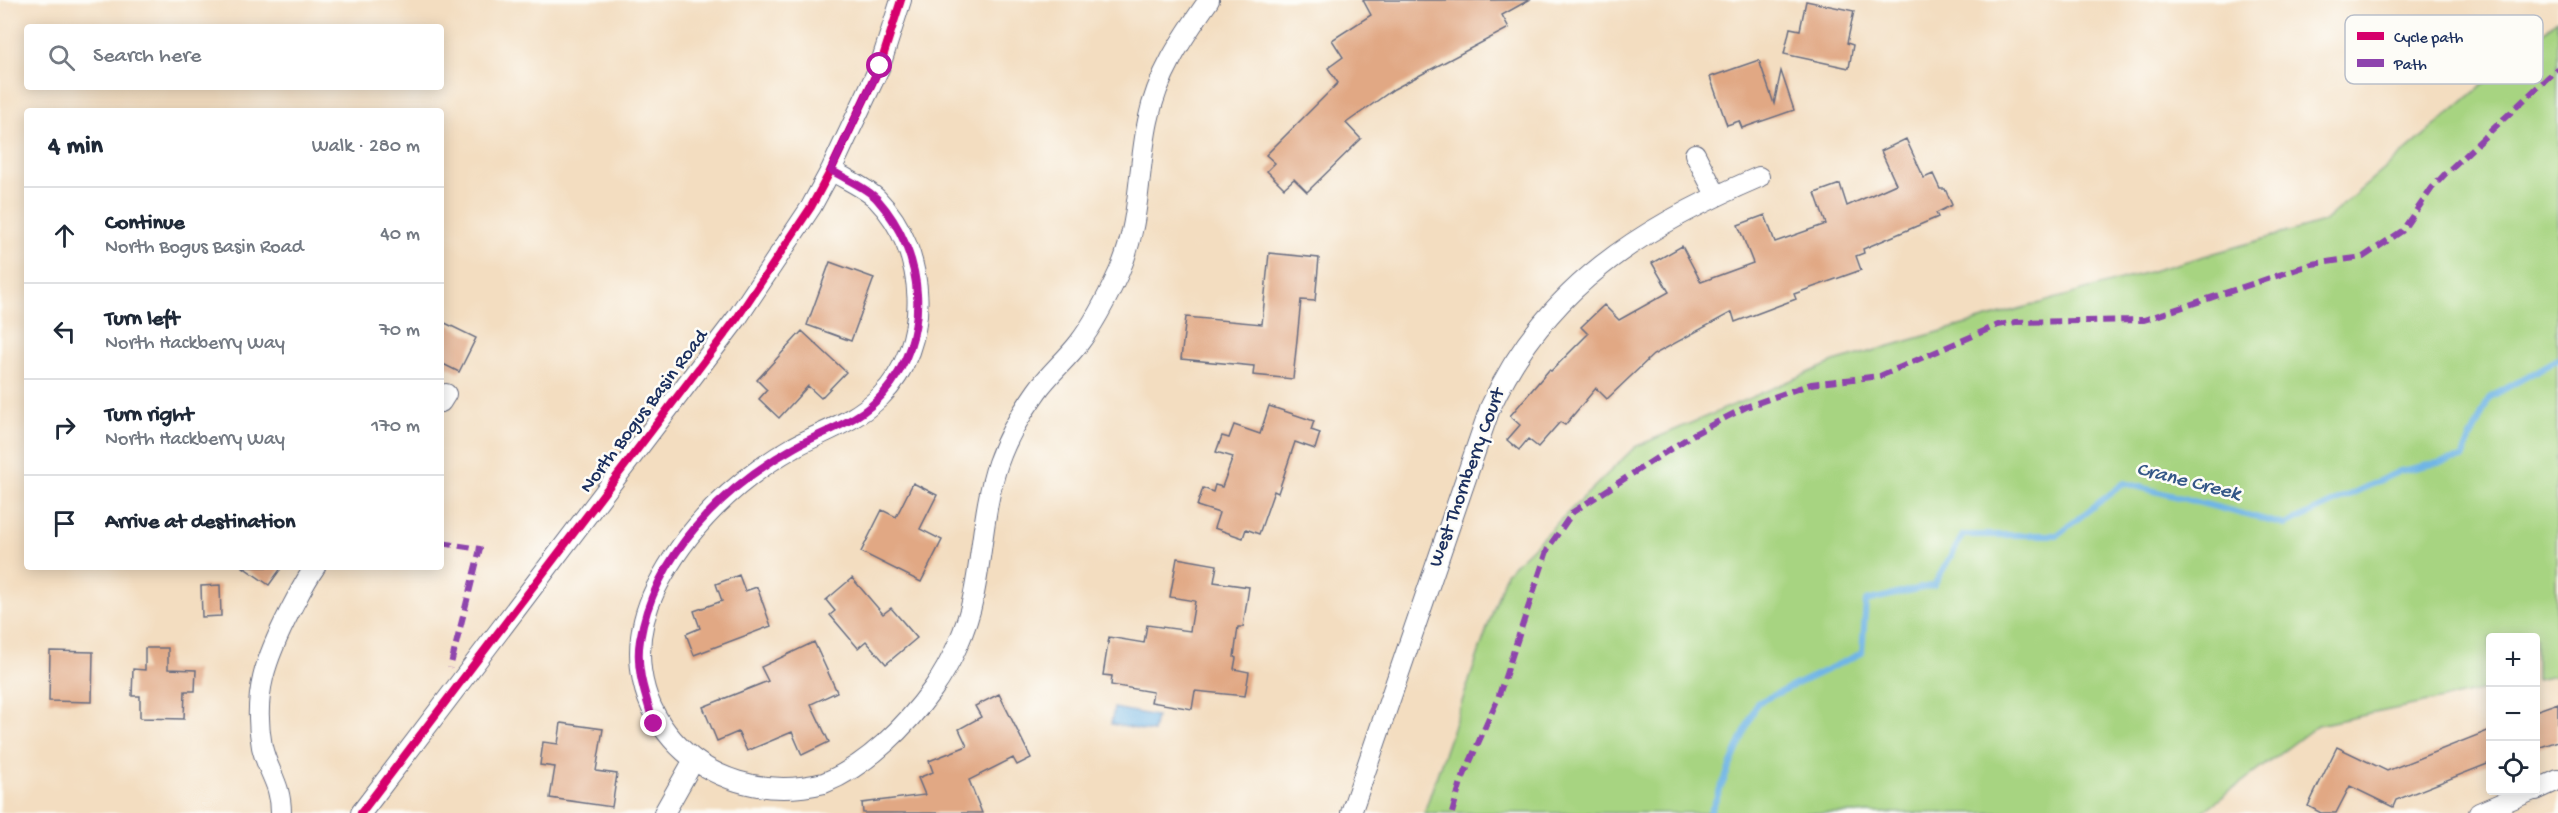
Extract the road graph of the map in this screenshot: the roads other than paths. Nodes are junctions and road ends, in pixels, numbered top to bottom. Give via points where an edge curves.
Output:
1 (901, 0) edge
2 (1209, 0) edge
3 (1695, 154) dead end
4 (831, 170) junction
5 (1759, 177) dead end
6 (1716, 195) junction
7 (313, 570) edge
8 (690, 767) junction
9 (2558, 780) edge
10 (2540, 788) edge
11 (2522, 795) edge
12 (281, 813) edge
13 (361, 813) edge
14 (664, 813) edge
15 (1352, 813) edge
16 (2479, 813) edge

1 - 4 street, North Bogus Basin Road via 880,66
2 - 8 street via 1179,42 1158,88 1148,121 1132,237 1118,273 1079,343 1036,392 1000,457 986,503 973,599 959,640 935,687 894,734 860,762 825,783 786,792 736,791
3 - 6 street
4 - 8 street via 876,197 899,229 914,265 919,305 912,347 884,394 850,423 795,447 742,482 693,529 655,590 640,641 640,679 654,724
4 - 13 street, North Bogus Basin Road via 737,318
5 - 6 street, West Thornberry Court
6 - 15 street, West Thornberry Court via 1622,248 1583,280 1513,363 1490,408
7 - 12 street via 273,645 262,676 258,720 263,751 281,794
8 - 14 street
9 - 10 street
11 - 16 street

